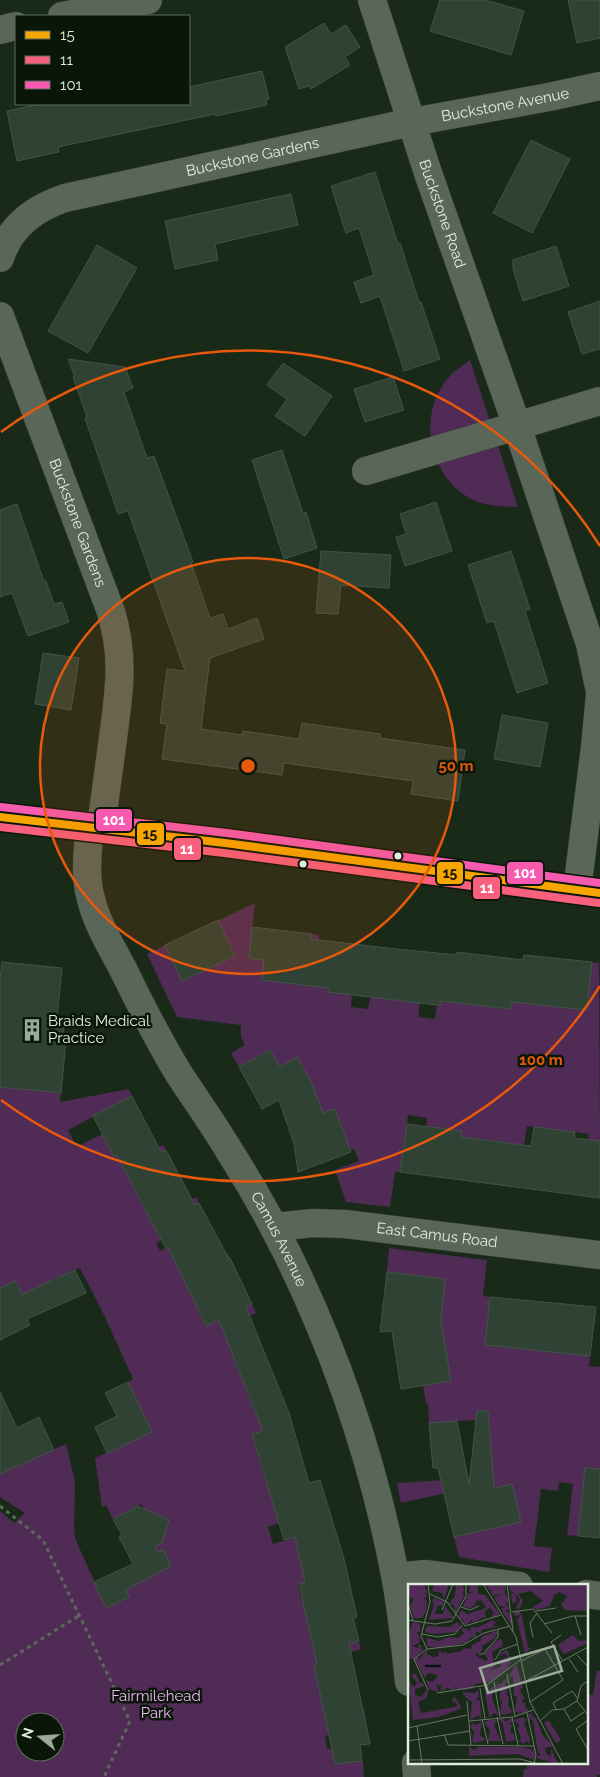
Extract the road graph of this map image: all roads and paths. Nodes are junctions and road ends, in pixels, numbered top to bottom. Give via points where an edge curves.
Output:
1 (148, 0) edge
2 (372, 0) edge
3 (67, 15) edge
4 (15, 26) edge
5 (0, 30) edge
6 (600, 86) edge
7 (412, 122) junction
8 (0, 258) edge
9 (0, 316) edge
10 (600, 401) edge
11 (517, 426) junction
12 (366, 470) dead end
13 (600, 693) edge
14 (0, 817) edge
15 (96, 826) junction
16 (588, 891) edge
17 (274, 1226) junction
18 (600, 1255) edge
19 (0, 1506) edge
20 (396, 1576) junction
21 (503, 1584) edge
22 (80, 1616) junction
23 (0, 1664) edge
24 (408, 1674) edge
25 (416, 1764) edge
26 (104, 1777) edge
27 (417, 1777) edge

1 - 3 street
2 - 7 street, Buckstone Road
4 - 5 street
6 - 7 street, Buckstone Avenue
7 - 8 street, Buckstone Gardens via 65,198 30,215 8,239
7 - 11 street, Buckstone Road
9 - 15 street, Buckstone Gardens via 119,640 120,687
10 - 11 street
11 - 12 street
11 - 13 street, Buckstone Road via 590,644
13 - 16 street, Buckstone Road
14 - 15 main road
15 - 16 main road
15 - 17 street, Camus Avenue via 86,870 95,913 157,1034
17 - 18 street, East Camus Road via 345,1224
17 - 20 street, Camus Avenue via 314,1313 355,1420
19 - 22 path via 43,1540
20 - 21 street via 425,1574
20 - 24 street, Camus Avenue
22 - 23 path
22 - 26 path via 130,1721
25 - 27 street

